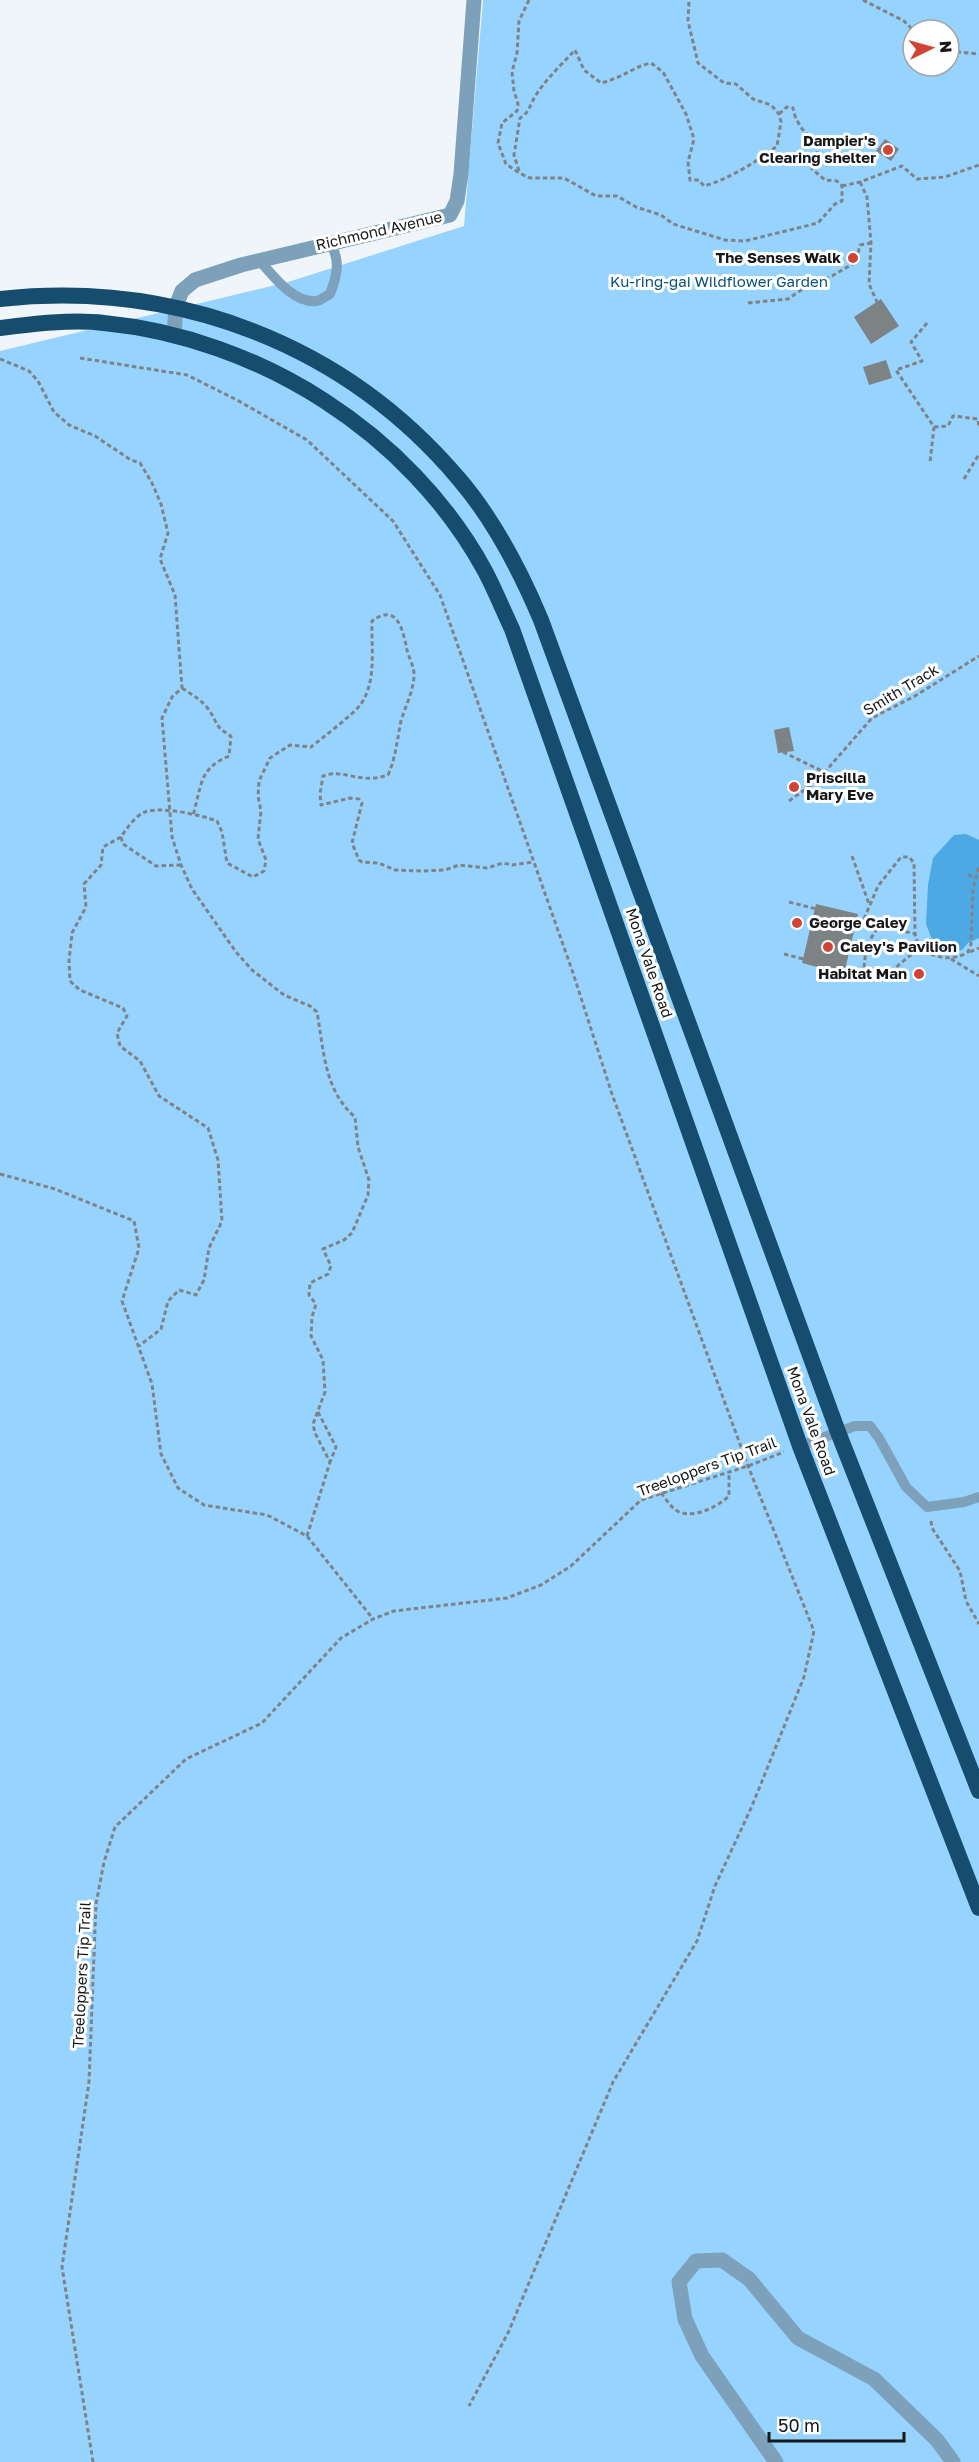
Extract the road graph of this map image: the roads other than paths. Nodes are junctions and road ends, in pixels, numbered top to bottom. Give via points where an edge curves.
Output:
1 (474, 0) edge
2 (330, 243) junction
3 (259, 260) junction
4 (0, 299) edge
5 (176, 306) junction
6 (0, 328) edge
7 (174, 335) junction
8 (838, 1432) junction
9 (800, 1446) junction
10 (979, 1497) edge
11 (979, 1791) edge
12 (979, 1908) edge
13 (776, 2462) edge
14 (953, 2462) edge

1 - 2 street, Richmond Avenue via 457,201 450,214
2 - 3 street, Richmond Avenue
2 - 3 lane via 338,263 336,280 330,294 317,301 303,299 286,289
3 - 5 street, Richmond Avenue via 195,280 182,291
4 - 5 highway, Mona Vale Road via 94,296
5 - 7 street
5 - 8 highway, Mona Vale Road via 280,343 337,372 390,410 460,479 513,560 541,620
6 - 7 highway, Mona Vale Road via 103,322
7 - 9 highway, Mona Vale Road via 239,356 336,407 408,469 449,517 485,570 512,629
8 - 9 lane
8 - 10 lane via 870,1426 906,1487 927,1507
8 - 11 highway, Mona Vale Road
9 - 12 highway, Mona Vale Road
13 - 14 street via 702,2356 685,2319 679,2282 696,2261 722,2260 748,2280 798,2337 874,2379 938,2440

